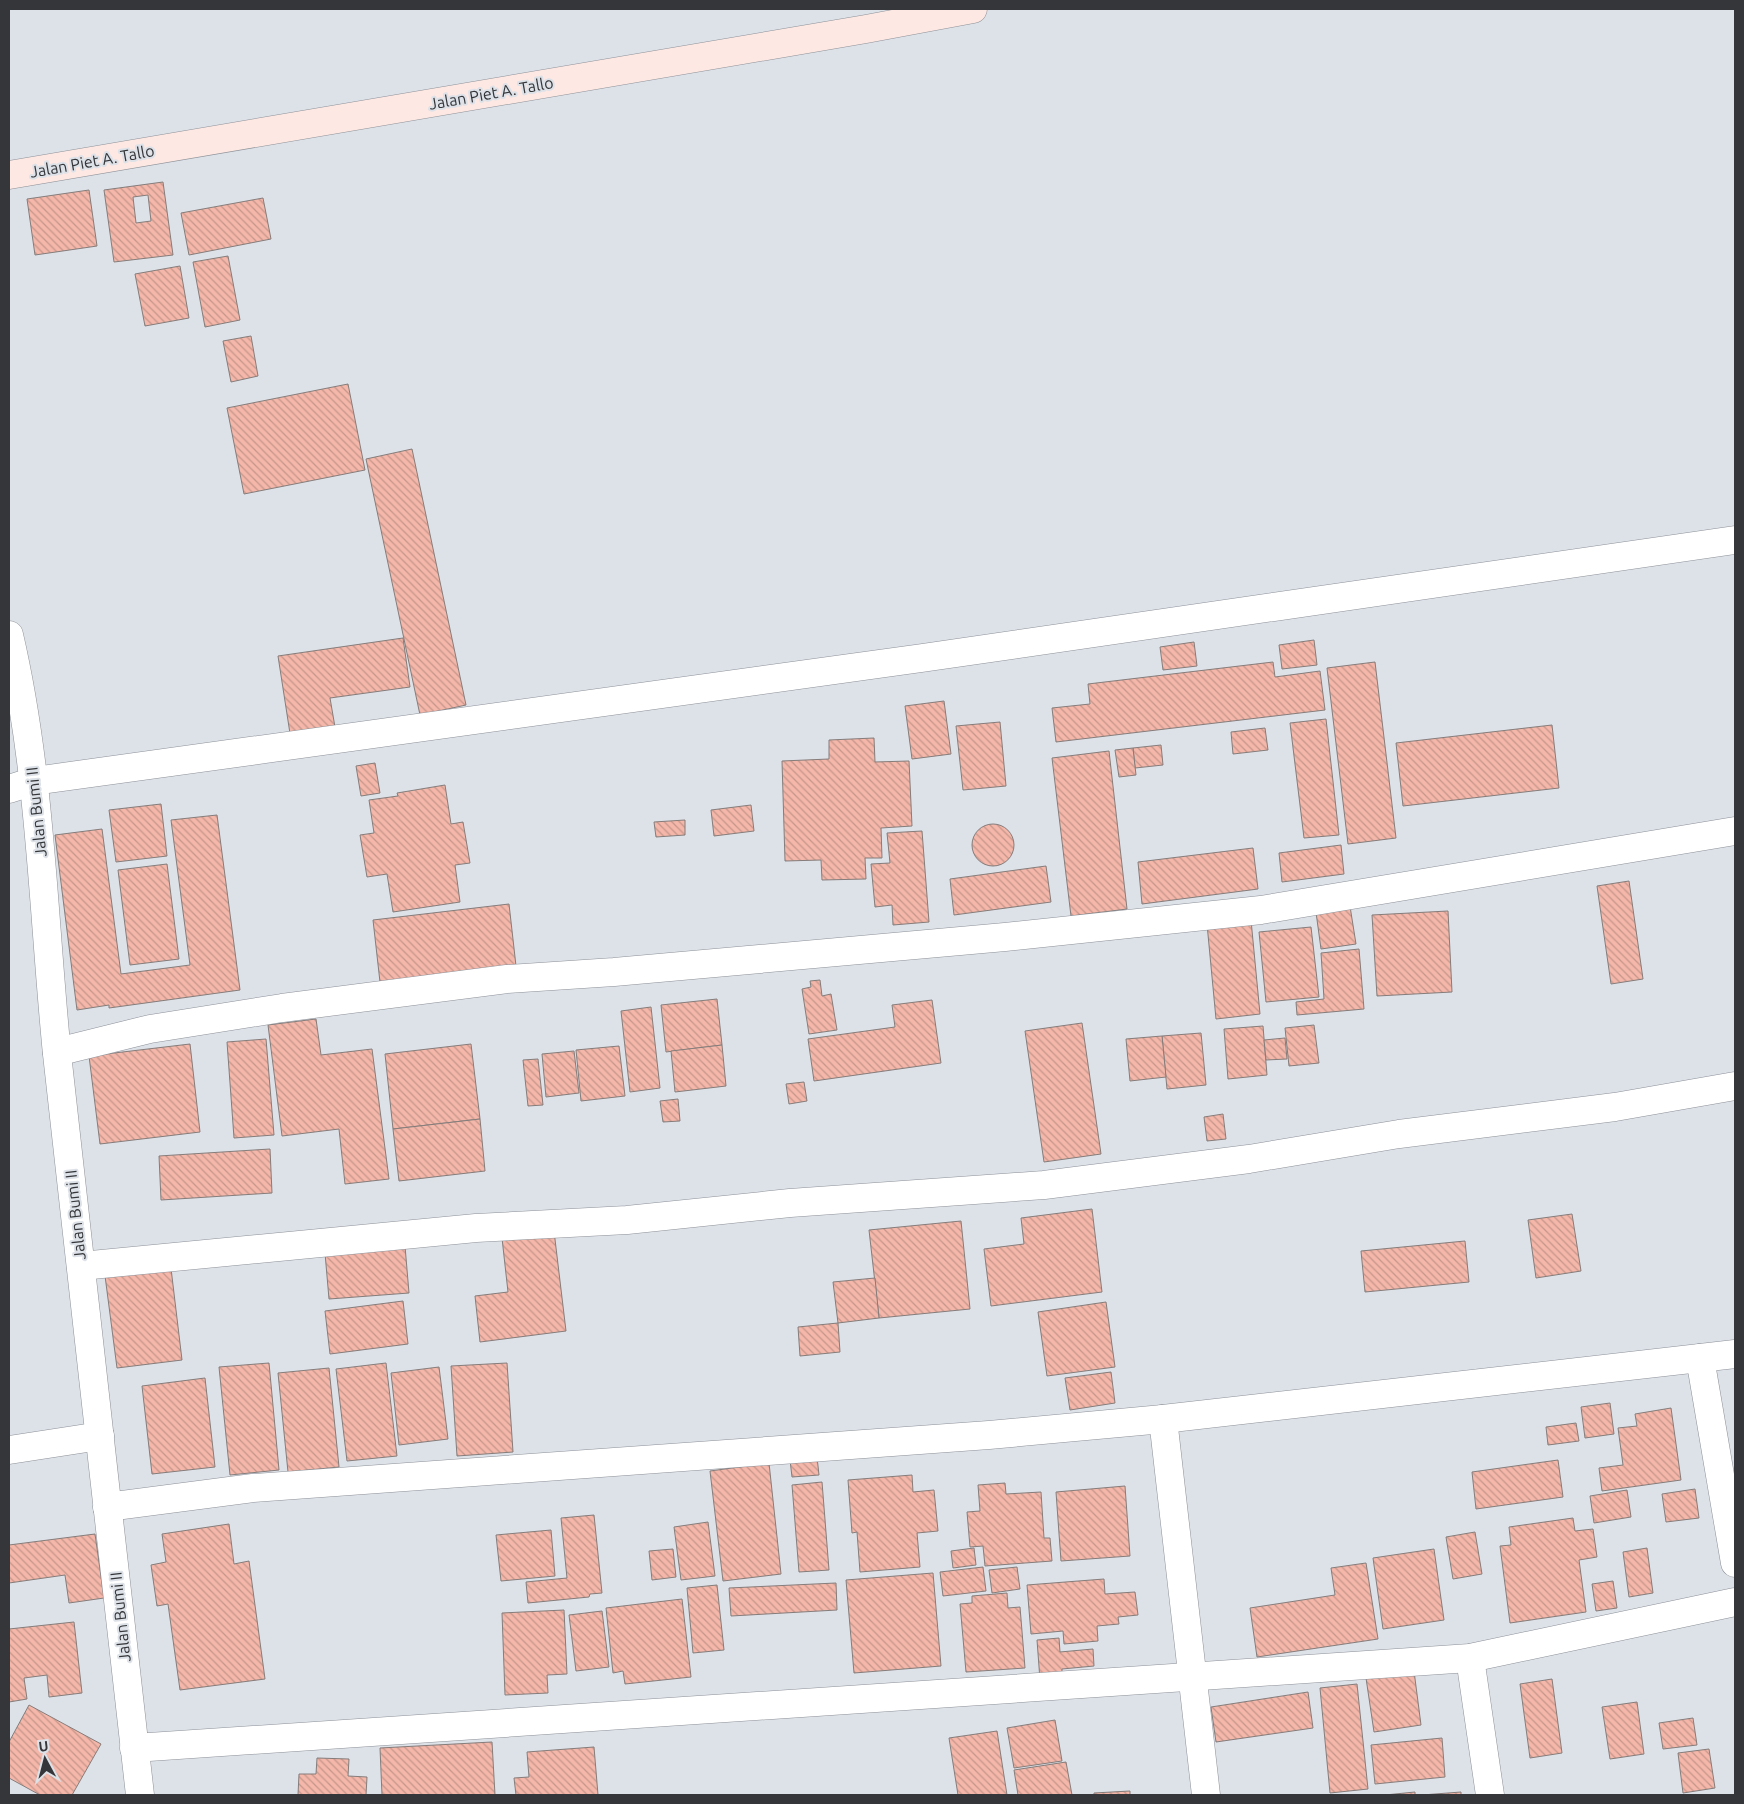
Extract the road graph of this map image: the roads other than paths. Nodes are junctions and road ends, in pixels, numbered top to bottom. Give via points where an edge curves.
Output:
1 (973, 9) edge
2 (9, 175) edge
3 (1735, 540) edge
4 (9, 635) edge
5 (21, 785) edge
6 (1735, 831) edge
7 (57, 1052) junction
8 (1735, 1086) edge
9 (81, 1266) junction
10 (1735, 1354) edge
11 (1700, 1358) junction
12 (1163, 1419) junction
13 (100, 1436) junction
14 (9, 1450) edge
15 (107, 1507) junction
16 (1735, 1563) edge
17 (1735, 1602) edge
18 (1470, 1658) junction
19 (1193, 1675) junction
20 (134, 1748) junction
21 (140, 1795) edge
22 (1206, 1795) edge
23 (1490, 1795) edge

1 - 2 main road, Jalan Piet A. Tallo
3 - 5 street
4 - 5 street, Jalan Bumi II via 19,679
5 - 7 street, Jalan Bumi II
6 - 7 street via 1261,910 1005,937 507,979 150,1029
7 - 9 street, Jalan Bumi II
8 - 9 street via 1615,1107 1044,1185 790,1203 627,1220 476,1228
9 - 13 street, Jalan Bumi II
10 - 11 street
11 - 12 street
11 - 16 street
12 - 15 street via 253,1488
12 - 19 street
13 - 14 street
13 - 15 street, Jalan Bumi II
15 - 20 street, Jalan Bumi II
17 - 18 street
18 - 19 street
18 - 23 street
19 - 20 street
19 - 22 street
20 - 21 street, Jalan Bumi II

